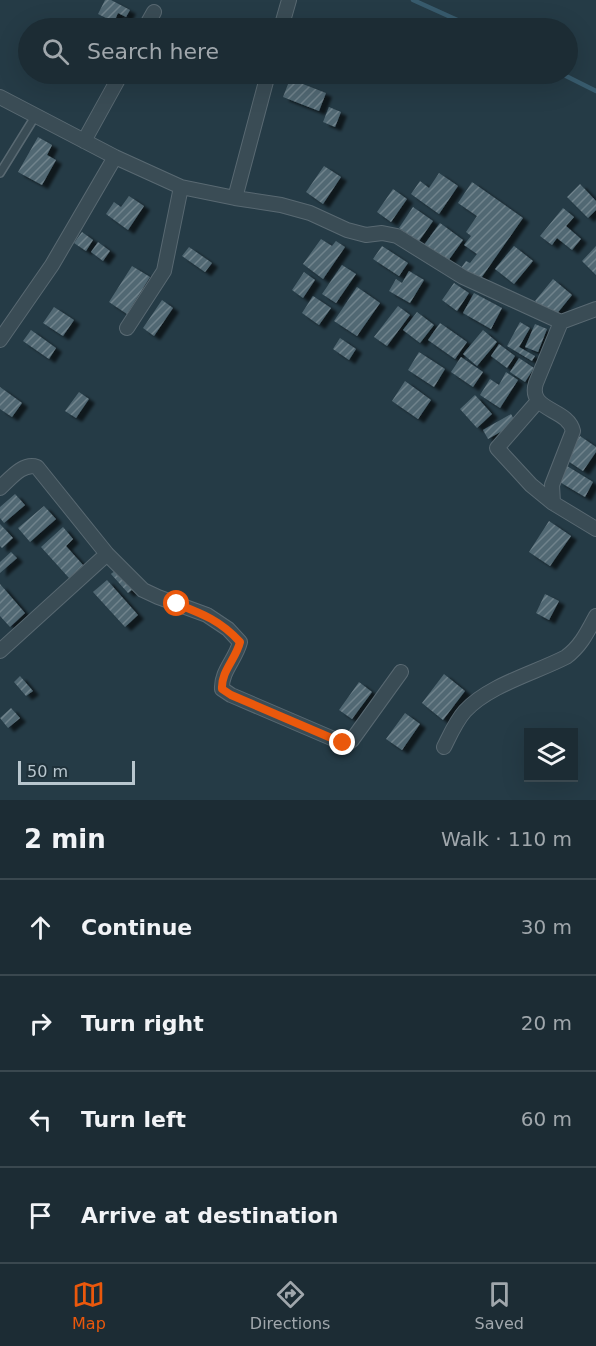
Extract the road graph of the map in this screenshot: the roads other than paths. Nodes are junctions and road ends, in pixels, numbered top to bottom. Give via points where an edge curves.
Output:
1 (289, 0) edge
2 (154, 12) dead end
3 (151, 18) edge
4 (284, 18) edge
5 (115, 84) edge
6 (265, 84) edge
7 (0, 97) edge
8 (36, 115) junction
9 (84, 141) junction
10 (115, 157) junction
11 (0, 172) edge
12 (181, 187) junction
13 (235, 198) junction
14 (596, 309) edge
15 (561, 322) junction
16 (127, 328) dead end
17 (0, 340) edge
18 (537, 401) junction
19 (0, 488) edge
20 (553, 502) junction
21 (596, 529) edge
22 (107, 554) junction
23 (596, 616) edge
24 (0, 651) edge
25 (401, 672) dead end
26 (444, 747) dead end

1 - 4 street
2 - 3 street
5 - 9 street
6 - 13 street
7 - 8 street
8 - 9 street
8 - 11 lane
9 - 10 street
10 - 12 street
10 - 17 street via 52,265
12 - 13 street
12 - 16 street via 164,271
13 - 15 street via 310,213 366,235 397,236 463,277
14 - 15 street
15 - 18 street via 534,389
18 - 20 street via 566,420 573,431 552,485
18 - 20 street via 497,448 531,485
19 - 22 street via 24,467 37,467
20 - 21 street
22 - 24 street
22 - 25 street via 143,590 207,615 240,642 222,689 343,743 352,740
23 - 26 street via 582,641 566,657 478,699 463,712

